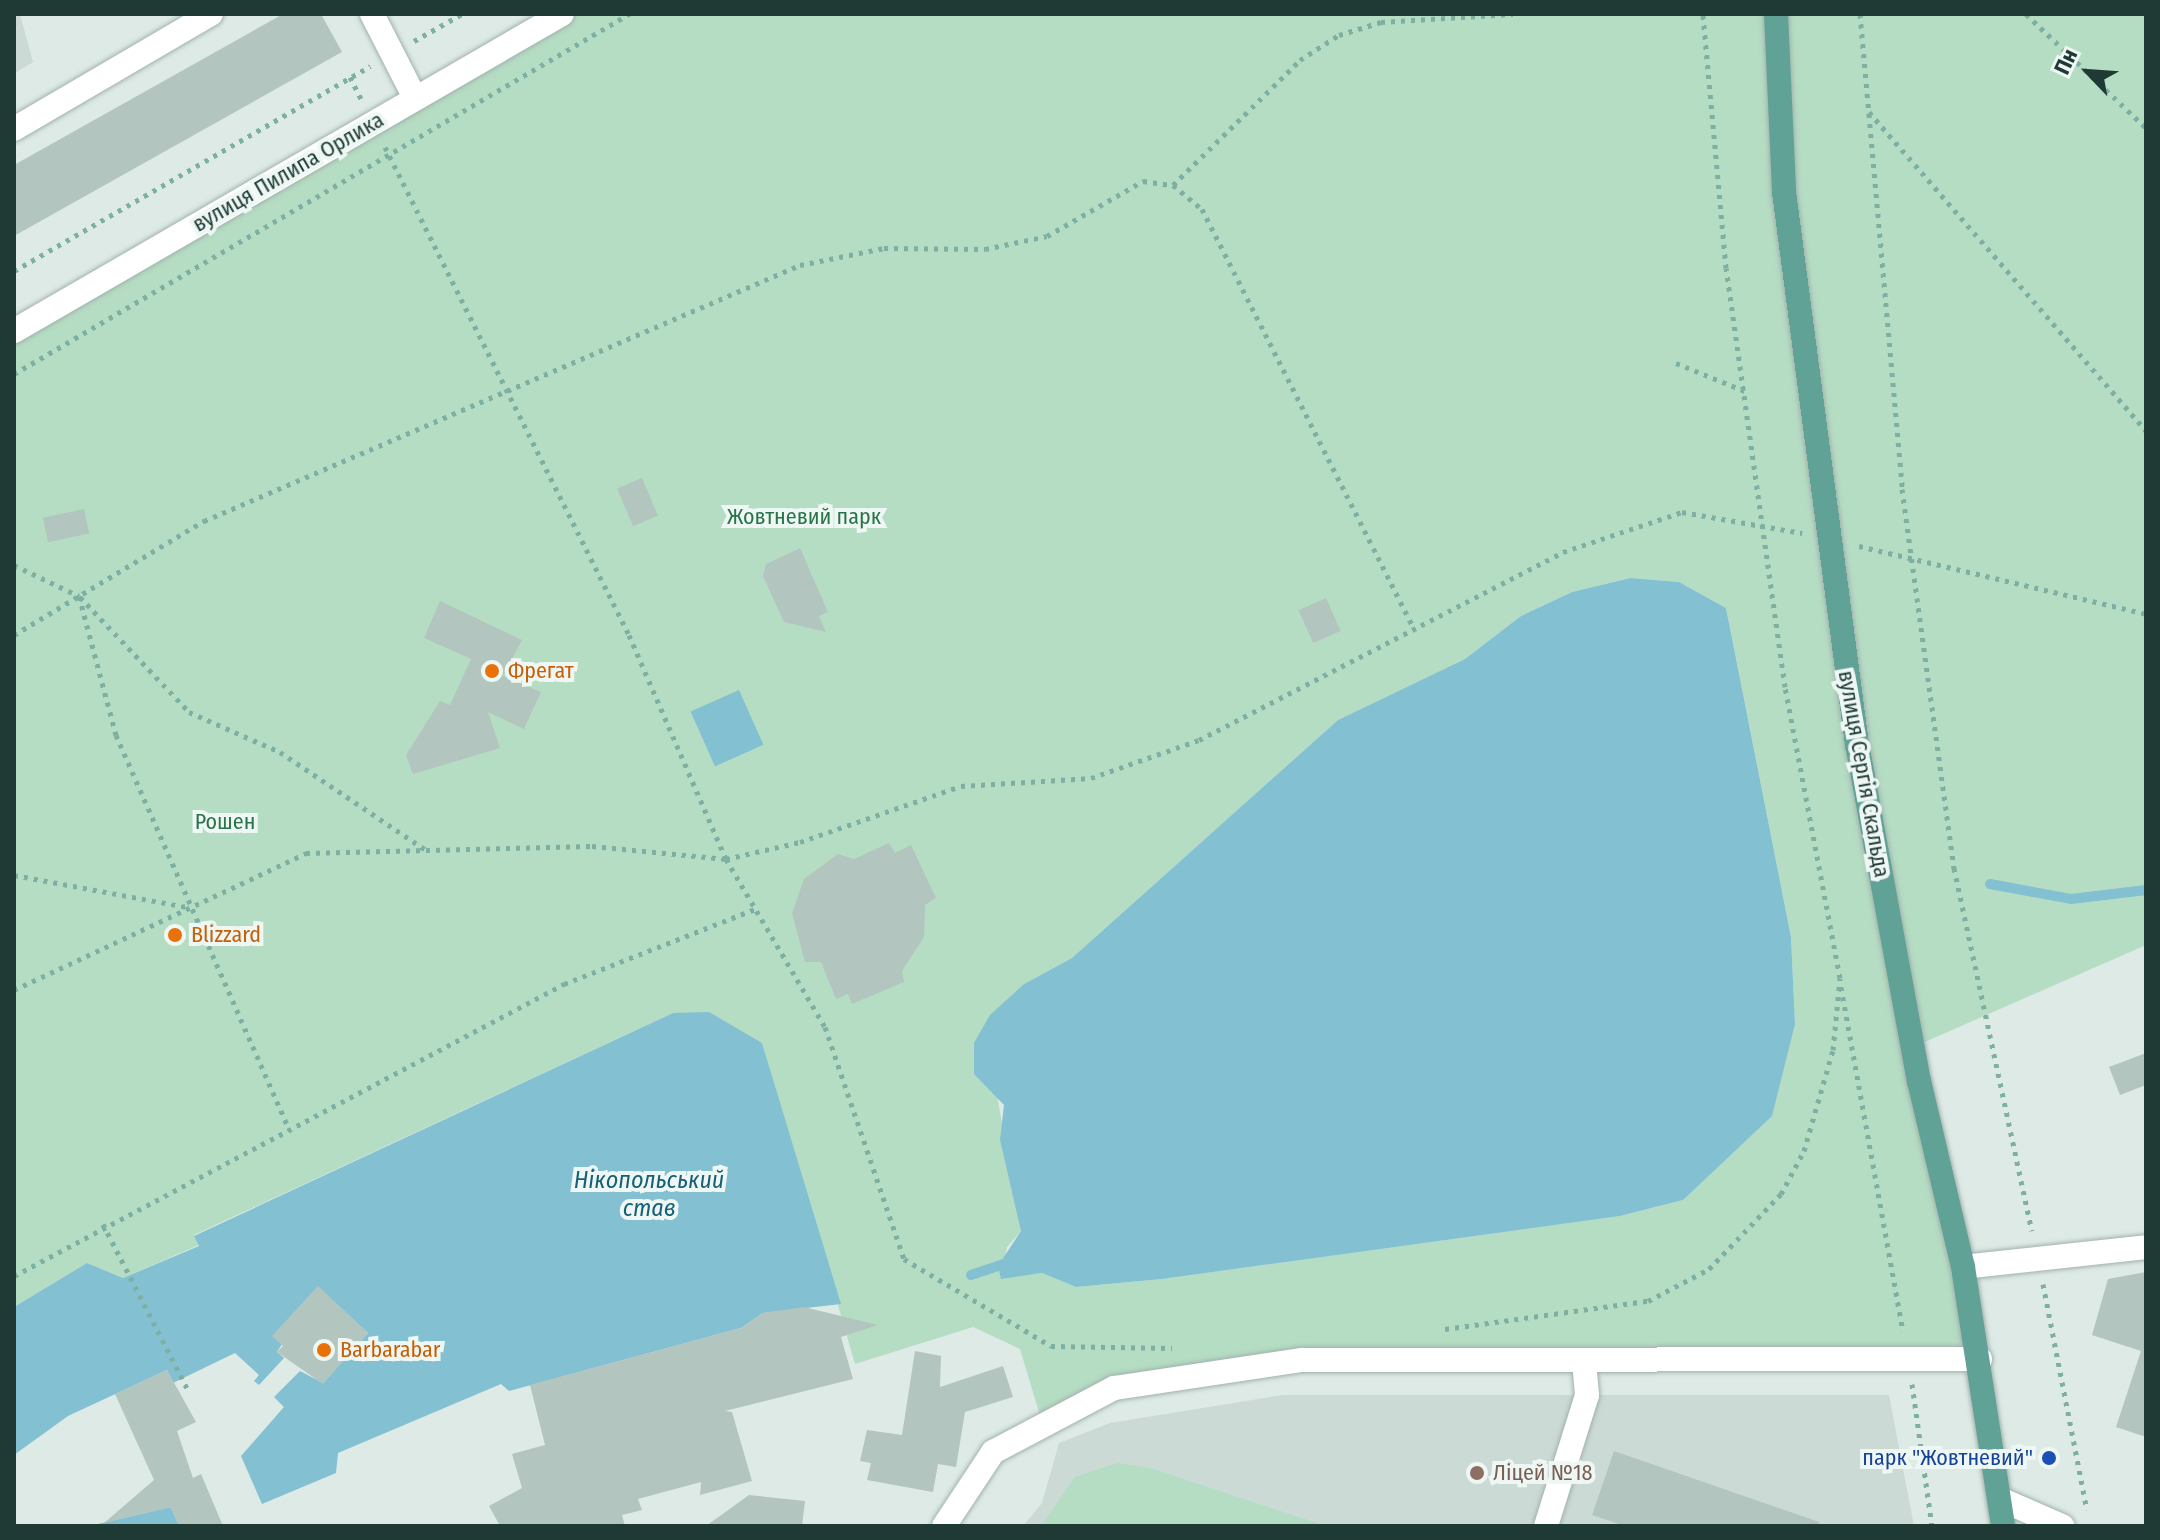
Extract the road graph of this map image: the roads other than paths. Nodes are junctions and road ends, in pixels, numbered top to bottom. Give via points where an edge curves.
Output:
1 (211, 14) edge
2 (372, 14) edge
3 (562, 14) edge
4 (1776, 14) edge
5 (415, 98) junction
6 (14, 129) edge
7 (14, 331) edge
8 (2146, 1247) edge
9 (1963, 1267) junction
10 (1980, 1359) junction
11 (1584, 1362) junction
12 (2000, 1499) junction
13 (944, 1526) edge
14 (1546, 1526) edge
15 (2003, 1526) edge
16 (2062, 1526) edge

1 - 6 street
2 - 5 street
3 - 5 street, вулиця Пилипа Орлика
4 - 9 main road, вулиця Сергія Скальда via 1786,208 1857,744 1919,1081
5 - 7 street, вулиця Пилипа Орлика
8 - 9 street
9 - 10 main road, вулиця Сергія Скальда
10 - 11 street
10 - 12 main road, вулиця Сергія Скальда
11 - 13 street via 1302,1360 1114,1388 993,1452
11 - 14 street via 1587,1395
12 - 15 main road, вулиця Сергія Скальда
12 - 16 street

